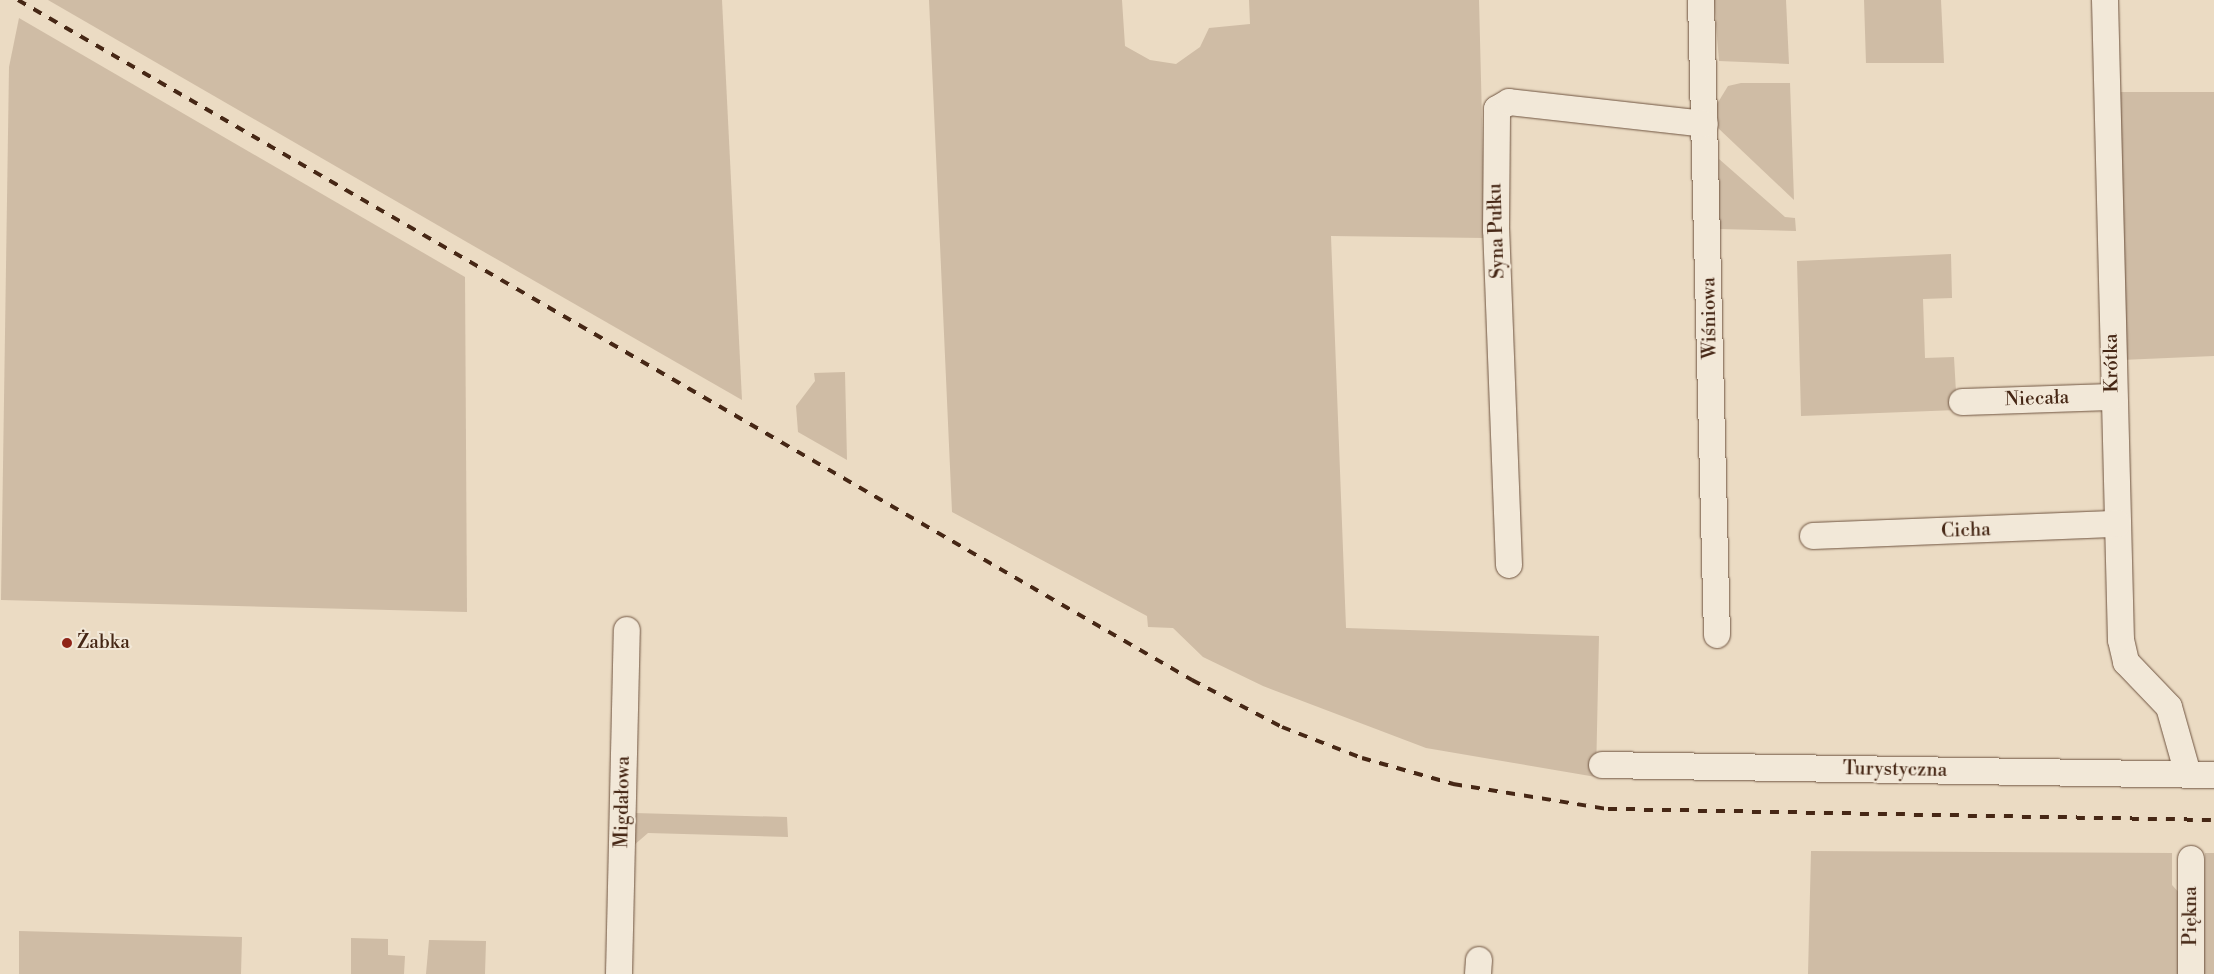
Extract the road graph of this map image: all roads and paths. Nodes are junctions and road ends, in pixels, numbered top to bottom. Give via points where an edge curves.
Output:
1 (1701, 0) edge
2 (2105, 0) edge
3 (1705, 124) junction
4 (2112, 397) junction
5 (1962, 402) dead end
6 (2118, 524) junction
7 (1813, 536) dead end
8 (1509, 565) dead end
9 (627, 630) dead end
10 (1717, 635) dead end
11 (1602, 766) dead end
12 (2188, 774) junction
13 (2214, 774) edge
14 (2191, 859) dead end
15 (620, 974) edge
16 (2191, 974) edge

1 - 3 street, Wiśniowa
2 - 4 street, Krótka
3 - 8 street, Syna Pułku via 1509,102 1497,109 1496,230
3 - 10 street, Wiśniowa
4 - 5 street, Niecała
4 - 6 street, Krótka
6 - 7 street, Cicha
6 - 12 street, Krótka via 2122,650 2126,662 2170,707
9 - 15 street, Migdałowa
11 - 12 street, Turystyczna
12 - 13 street, Turystyczna
14 - 16 street, Piękna

